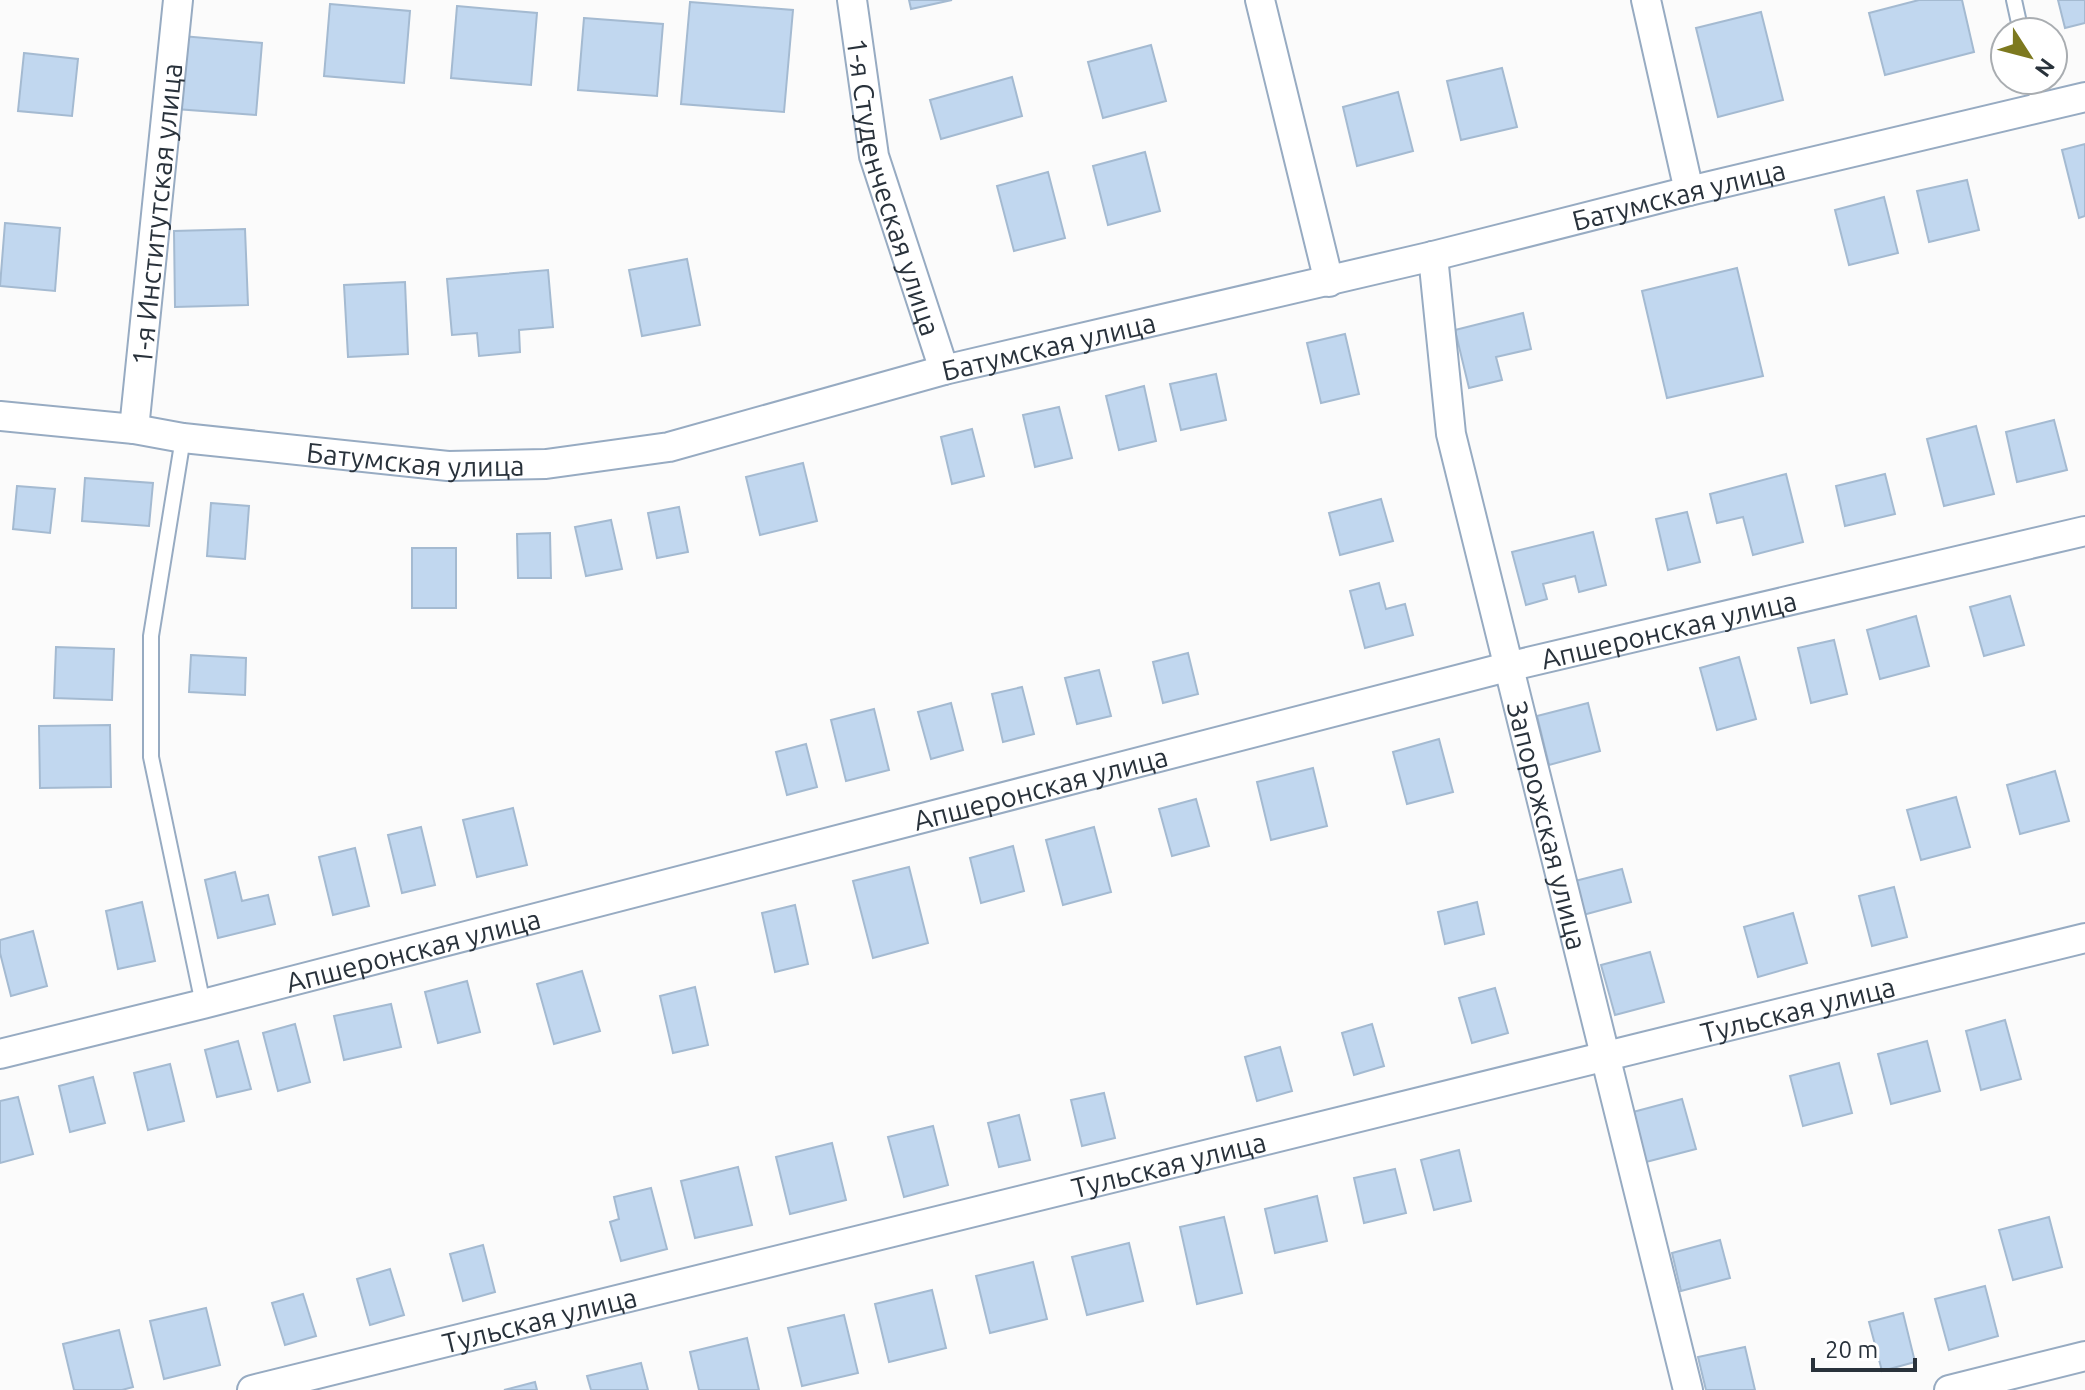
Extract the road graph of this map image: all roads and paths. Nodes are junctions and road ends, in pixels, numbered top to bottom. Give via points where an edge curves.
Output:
1 (178, 0) edge
2 (852, 0) edge
3 (1260, 0) edge
4 (1646, 0) edge
5 (2037, 96) edge
6 (2085, 97) edge
7 (2040, 108) junction
8 (1689, 191) junction
9 (1433, 256) junction
10 (1329, 282) junction
11 (944, 370) junction
12 (0, 416) edge
13 (134, 429) junction
14 (183, 438) junction
15 (2085, 531) edge
16 (1507, 667) junction
17 (2085, 938) edge
18 (203, 1004) junction
19 (0, 1054) edge
20 (1606, 1057) junction
21 (2085, 1356) edge
22 (252, 1390) edge
23 (1688, 1390) edge
24 (1949, 1390) edge

1 - 13 street, 1-я Институтская улица
2 - 11 street, 1-я Студенческая улица via 874,156
3 - 10 street
4 - 8 street
5 - 7 lane
6 - 7 street, Батумская улица
7 - 8 street, Батумская улица
8 - 9 street, Батумская улица
9 - 10 street, Батумская улица
9 - 16 street, Запорожская улица via 1451,434
10 - 11 street, Батумская улица
11 - 14 street, Батумская улица via 669,447 546,464 448,466
12 - 13 street, Батумская улица
13 - 14 street, Батумская улица
14 - 18 lane via 151,636 151,757
15 - 16 street, Апшеронская улица
16 - 18 street, Апшеронская улица
16 - 20 street, Запорожская улица
17 - 20 street, Тульская улица
18 - 19 street, Апшеронская улица
20 - 22 street, Тульская улица
20 - 23 street, Запорожская улица
21 - 24 street

